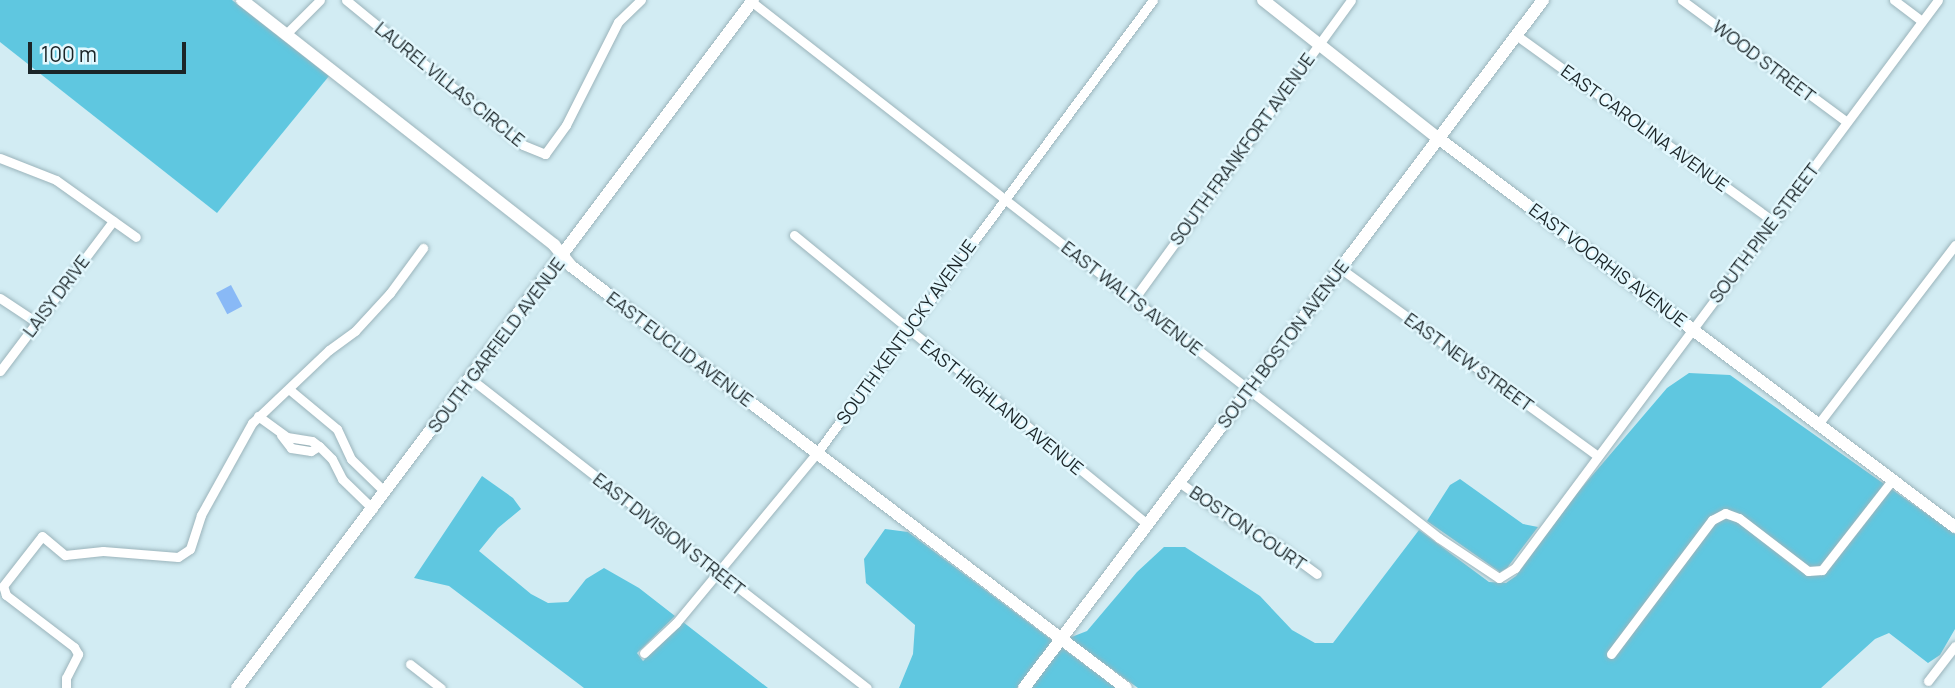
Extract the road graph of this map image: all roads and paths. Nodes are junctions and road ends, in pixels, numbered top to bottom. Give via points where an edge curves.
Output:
1 (242, 0) edge
2 (320, 0) edge
3 (346, 0) edge
4 (641, 0) edge
5 (1153, 0) edge
6 (1263, 0) edge
7 (1351, 0) edge
8 (1543, 0) edge
9 (1682, 0) edge
10 (1894, 0) edge
11 (1938, 0) edge
12 (752, 1) edge
13 (1922, 21) junction
14 (286, 34) junction
15 (1516, 35) junction
16 (1319, 44) junction
17 (1847, 122) junction
18 (1438, 138) junction
19 (0, 159) edge
20 (1004, 198) junction
21 (113, 221) junction
22 (1773, 221) junction
23 (794, 235) dead end
24 (136, 237) dead end
25 (1955, 245) edge
26 (422, 248) dead end
27 (562, 256) junction
28 (1340, 268) junction
29 (0, 298) edge
30 (1134, 299) junction
31 (36, 322) junction
32 (1693, 328) junction
33 (908, 331) junction
34 (0, 371) edge
35 (471, 379) junction
36 (289, 390) junction
37 (1249, 390) junction
38 (258, 416) junction
39 (1819, 423) junction
40 (816, 454) junction
41 (1598, 456) junction
42 (1893, 479) junction
43 (1180, 482) junction
44 (385, 492) junction
45 (373, 509) junction
46 (1147, 524) junction
47 (1955, 527) edge
48 (1515, 568) joint
49 (717, 573) junction
50 (1317, 574) dead end
51 (1061, 639) junction
52 (1955, 646) edge
53 (644, 653) dead end
54 (1611, 654) dead end
55 (410, 664) dead end
56 (1928, 681) dead end
57 (66, 688) edge
58 (237, 688) edge
59 (441, 688) edge
60 (867, 688) edge
61 (1024, 688) edge
62 (1126, 688) edge

1 - 14 street, EAST EUCLID AVENUE
2 - 14 street
3 - 4 street, LAUREL VILLAS CIRCLE via 523,145 545,154 566,125 618,22
5 - 20 street, SOUTH KENTUCKY AVENUE
6 - 16 street, EAST VOORHIS AVENUE
7 - 16 street, SOUTH FRANKFORT AVENUE
8 - 15 street, SOUTH BOSTON AVENUE
9 - 17 street, WOOD STREET
10 - 13 street
11 - 13 street, SOUTH PINE STREET
12 - 20 street, EAST WALTS AVENUE
12 - 27 street, SOUTH GARFIELD AVENUE
13 - 17 street, SOUTH PINE STREET
14 - 27 street, EAST EUCLID AVENUE via 554,245
15 - 18 street, SOUTH BOSTON AVENUE
15 - 22 street, EAST CAROLINA AVENUE
16 - 18 street, EAST VOORHIS AVENUE
16 - 30 street, SOUTH FRANKFORT AVENUE
17 - 22 street, SOUTH PINE STREET
18 - 28 street, SOUTH BOSTON AVENUE
18 - 32 street, EAST VOORHIS AVENUE
19 - 21 street via 56,180
20 - 30 street, EAST WALTS AVENUE
20 - 33 street, SOUTH KENTUCKY AVENUE
21 - 24 street
21 - 31 street, LAISY DRIVE
22 - 32 street, SOUTH PINE STREET
23 - 33 street, EAST HIGHLAND AVENUE
25 - 39 street
26 - 36 street via 369,317
27 - 35 street, SOUTH GARFIELD AVENUE
27 - 40 street, EAST EUCLID AVENUE
28 - 37 street, SOUTH BOSTON AVENUE
28 - 41 street, EAST NEW STREET
29 - 31 street
30 - 37 street, EAST WALTS AVENUE
31 - 34 street, LAISY DRIVE
32 - 39 street, EAST VOORHIS AVENUE
32 - 41 street, SOUTH PINE STREET
33 - 40 street, SOUTH KENTUCKY AVENUE
33 - 46 street, EAST HIGHLAND AVENUE
35 - 44 street, SOUTH GARFIELD AVENUE
35 - 49 street, EAST DIVISION STREET
36 - 38 street
36 - 44 street via 337,429 351,459
37 - 43 street, SOUTH BOSTON AVENUE
37 - 48 street, EAST WALTS AVENUE via 1492,577 1503,578
38 - 45 street via 287,437 319,446 342,479
38 - 57 street via 201,515 190,550 178,557 103,551 65,555 42,536 3,586 6,595 74,647 78,654
39 - 42 street, EAST VOORHIS AVENUE
40 - 49 street, SOUTH KENTUCKY AVENUE
40 - 51 street, EAST EUCLID AVENUE
41 - 48 street, SOUTH PINE STREET
42 - 47 street, EAST VOORHIS AVENUE
42 - 54 street via 1822,570 1808,571 1739,519 1725,513 1712,520
43 - 46 street, SOUTH BOSTON AVENUE
43 - 50 street, BOSTON COURT
44 - 45 street, SOUTH GARFIELD AVENUE
45 - 58 street, SOUTH GARFIELD AVENUE
46 - 51 street, SOUTH BOSTON AVENUE
49 - 53 street, SOUTH KENTUCKY AVENUE
49 - 60 street, EAST DIVISION STREET
51 - 61 street, SOUTH BOSTON AVENUE
51 - 62 street, EAST EUCLID AVENUE
52 - 56 street
55 - 59 street

